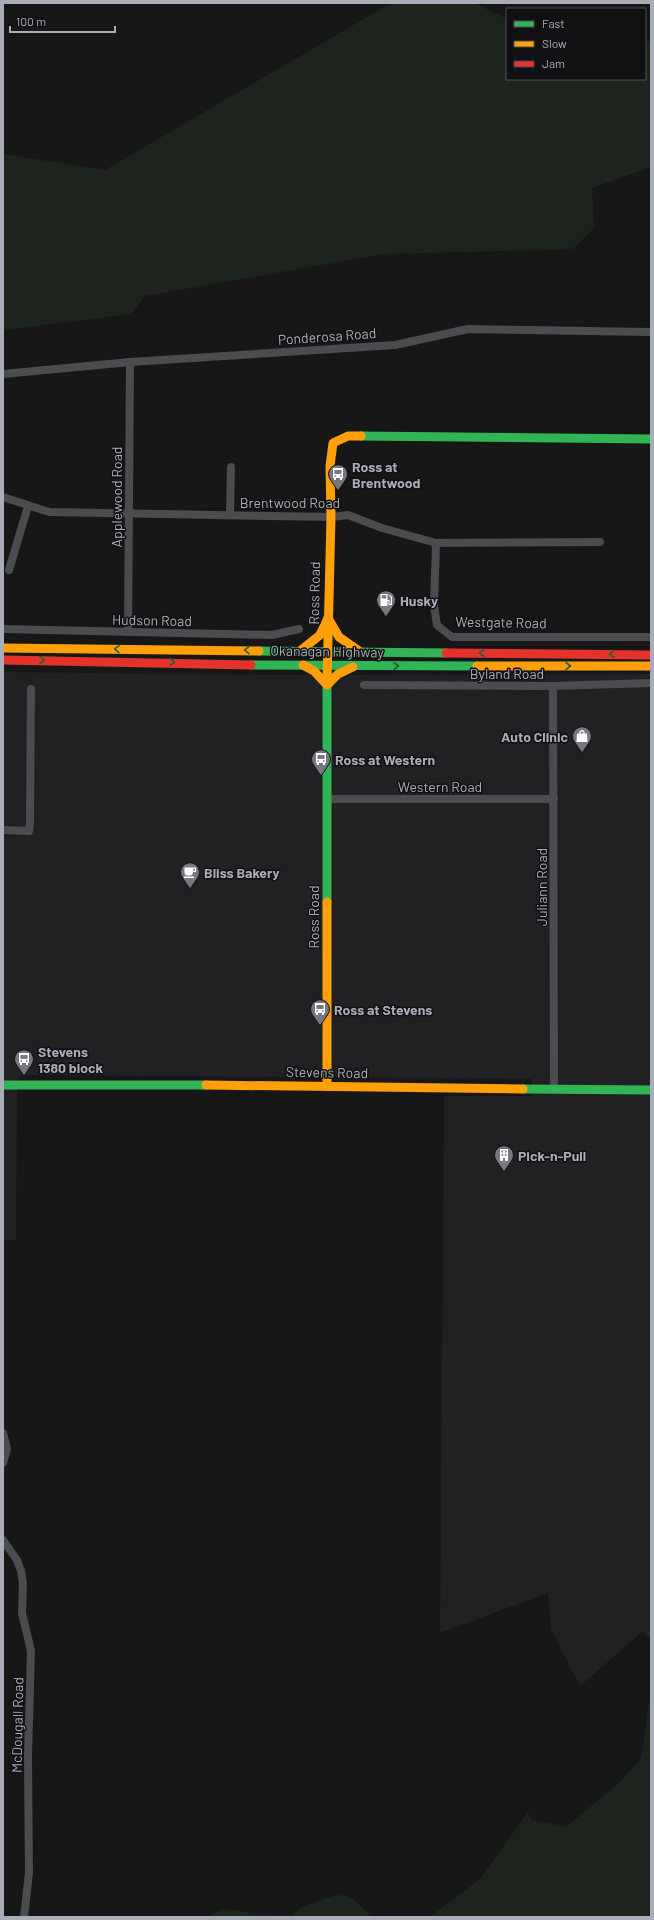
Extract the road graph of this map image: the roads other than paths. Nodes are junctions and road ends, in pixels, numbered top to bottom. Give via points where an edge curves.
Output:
1 (651, 332) edge
2 (130, 362) junction
3 (3, 374) edge
4 (651, 439) edge
5 (230, 467) dead end
6 (3, 497) edge
7 (28, 506) junction
8 (128, 513) junction
9 (230, 515) junction
10 (331, 517) junction
11 (600, 542) dead end
12 (436, 543) junction
13 (9, 570) dead end
14 (328, 618) junction
15 (3, 629) edge
16 (299, 629) dead end
17 (128, 632) junction
18 (651, 637) edge
19 (3, 648) edge
20 (300, 651) junction
21 (327, 651) junction
22 (359, 651) junction
23 (651, 655) edge
24 (3, 660) edge
25 (302, 665) junction
26 (327, 666) junction
27 (357, 666) junction
28 (651, 666) edge
29 (651, 683) edge
30 (327, 685) junction
31 (364, 685) dead end
32 (554, 686) junction
33 (32, 689) dead end
34 (327, 799) junction
35 (554, 799) junction
36 (3, 830) edge
37 (3, 1085) edge
38 (327, 1086) junction
39 (554, 1089) junction
40 (651, 1090) edge
41 (3, 1433) edge
42 (3, 1464) edge
43 (3, 1540) edge
44 (24, 1917) edge

1 - 2 street, Ponderosa Road via 468,329 395,345
2 - 3 street, Ponderosa Road
2 - 8 street, Applewood Road
4 - 10 main road, Ross Road via 348,436 334,443 330,466
5 - 9 street
6 - 7 street, Brentwood Road
7 - 8 street, Brentwood Road via 49,512
7 - 13 street
8 - 9 street, Brentwood Road
8 - 17 street, Applewood Road
9 - 10 street, Brentwood Road
10 - 12 street, Brentwood Road via 348,515 382,528
10 - 14 main road, Ross Road
11 - 12 street, Brentwood Road
12 - 18 street, Westgate Road via 434,606 437,625 452,637
14 - 20 main road via 320,635
14 - 21 main road, Ross Road
14 - 22 main road via 339,637
15 - 17 street, Hudson Road
16 - 17 street, Hudson Road via 272,635
20 -> 19 main road, Okanagan Highway
20 - 21 main road, Okanagan Highway
21 - 22 main road, Okanagan Highway
21 - 26 main road, Ross Road
23 -> 22 main road, Okanagan Highway
24 -> 25 main road, Okanagan Highway
25 - 26 main road, Okanagan Highway
25 - 30 main road via 314,671
26 - 27 main road, Okanagan Highway
26 - 30 main road, Ross Road
27 -> 28 main road, Okanagan Highway
27 - 30 main road via 338,674
29 - 32 street, Byland Road
30 - 34 main road, Ross Road
31 - 32 street, Byland Road
32 - 35 street, Juliann Road
33 - 36 street via 29,831
34 - 35 street, Western Road
34 - 38 main road, Ross Road
35 - 39 street, Juliann Road
37 - 38 main road, Stevens Road
38 - 39 main road, Stevens Road
39 - 40 main road, Stevens Road
41 - 42 street via 7,1449
43 - 44 street, McDougall Road via 17,1560 21,1571 22,1612 31,1652 28,1756 29,1874

